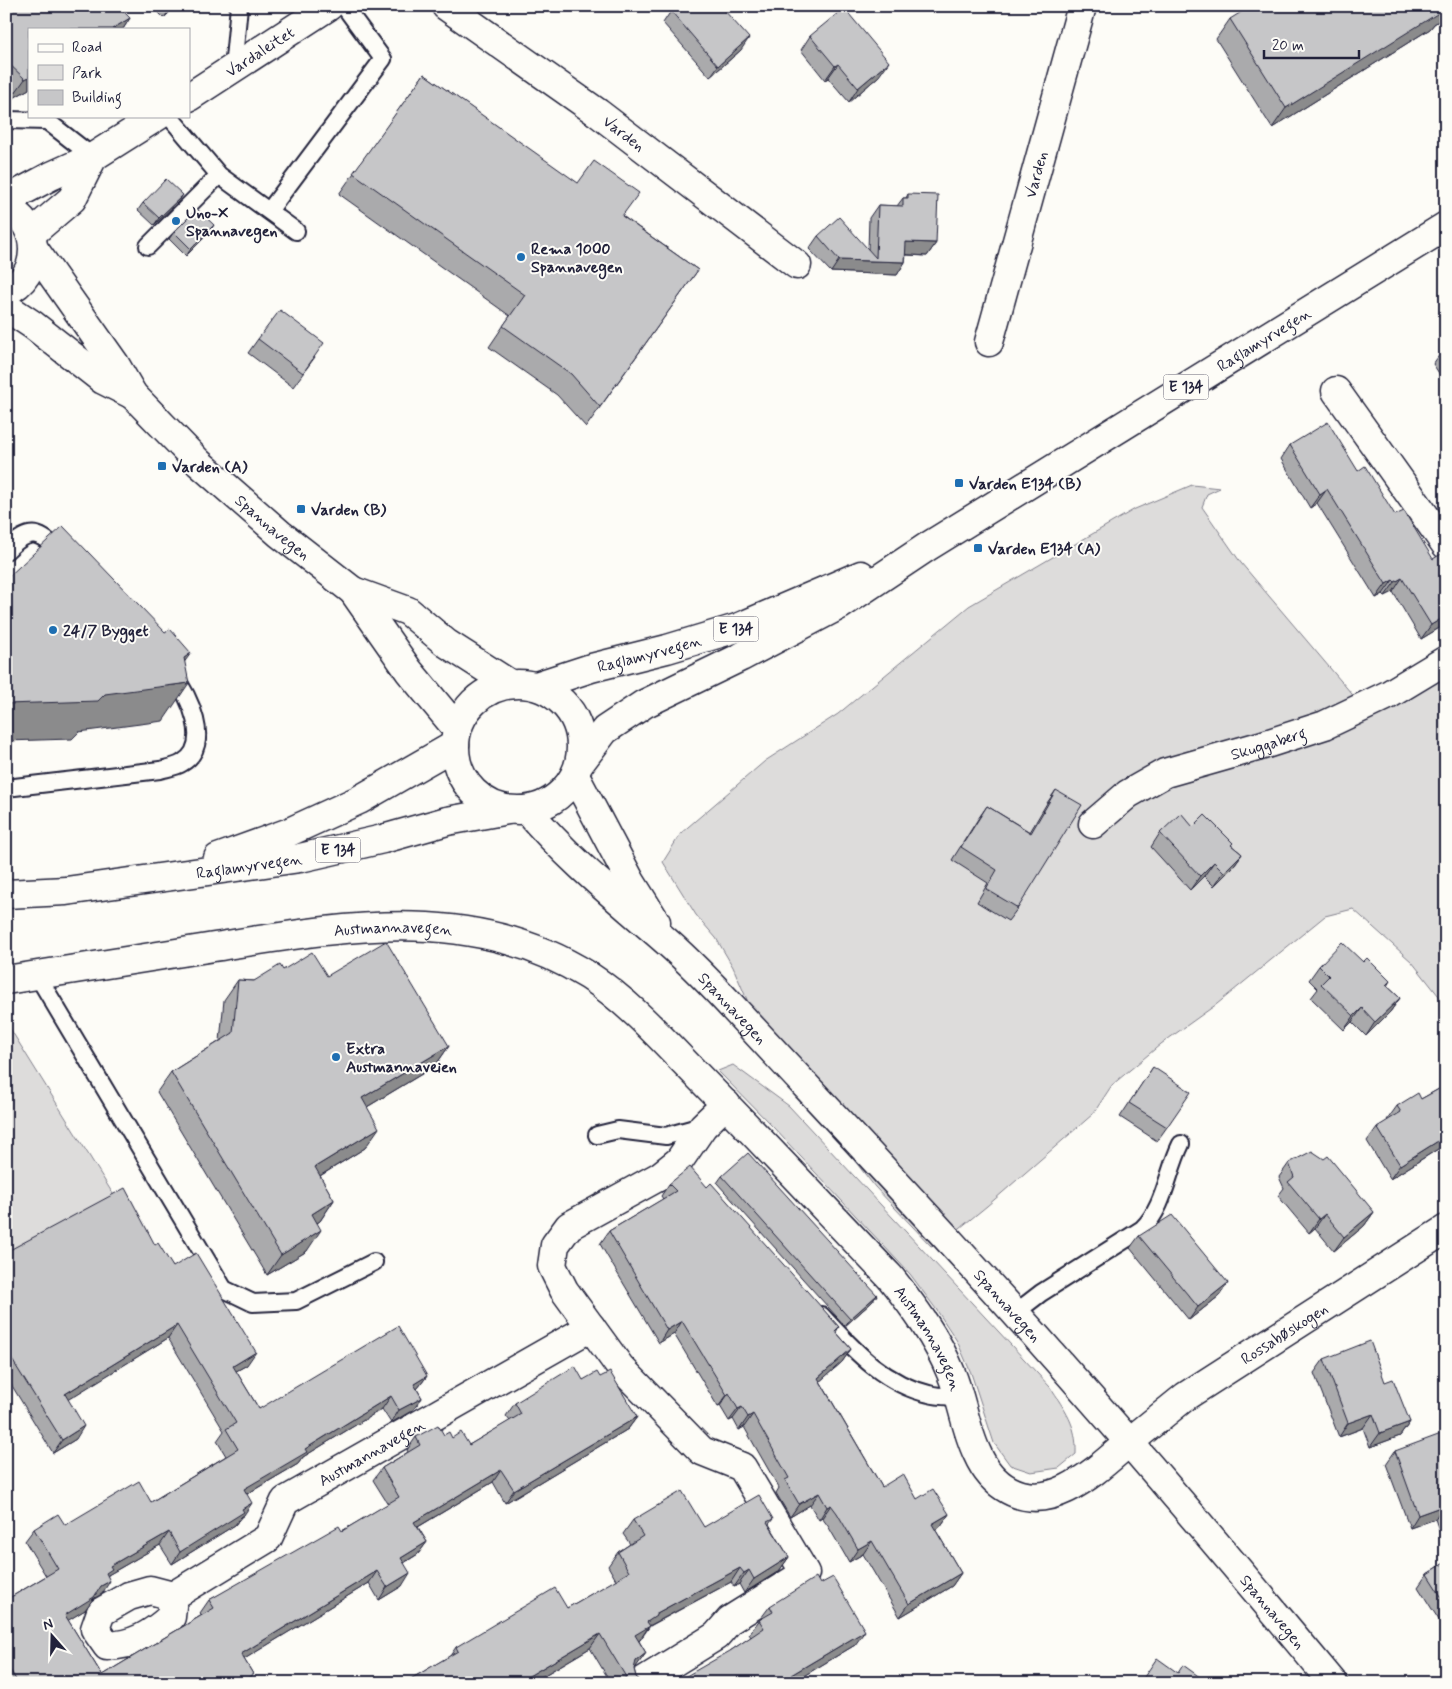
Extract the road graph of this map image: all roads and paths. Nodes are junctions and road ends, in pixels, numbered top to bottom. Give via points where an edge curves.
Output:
1 (239, 6) edge
2 (329, 6) edge
3 (344, 6) edge
4 (446, 6) edge
5 (1082, 6) edge
6 (234, 69) junction
7 (190, 96) edge
8 (155, 118) edge
9 (171, 118) edge
10 (6, 120) edge
11 (93, 157) junction
12 (220, 175) junction
13 (6, 200) edge
14 (6, 208) edge
15 (269, 211) junction
16 (1446, 226) edge
17 (296, 230) dead end
18 (33, 242) junction
19 (148, 246) dead end
20 (797, 265) dead end
21 (6, 291) edge
22 (6, 307) edge
23 (989, 342) dead end
24 (1336, 392) dead end
25 (133, 395) junction
26 (1446, 546) edge
27 (927, 547) junction
28 (6, 551) edge
29 (76, 568) edge
30 (353, 591) junction
31 (160, 659) edge
32 (1446, 660) edge
33 (523, 685) junction
34 (456, 737) junction
35 (578, 769) junction
36 (6, 788) edge
37 (518, 810) junction
38 (1093, 824) dead end
39 (165, 878) junction
40 (6, 894) edge
41 (668, 943) junction
42 (37, 975) junction
43 (6, 980) edge
44 (726, 1104) junction
45 (703, 1126) junction
46 (597, 1135) dead end
47 (1181, 1144) dead end
48 (1446, 1229) edge
49 (374, 1262) dead end
50 (808, 1300) edge
51 (1015, 1313) junction
52 (591, 1327) junction
53 (960, 1397) junction
54 (1128, 1443) junction
55 (173, 1596) dead end
56 (640, 1683) edge
57 (1333, 1683) edge

1 - 6 lane
2 - 6 main road, Vardaleitet
3 - 15 lane via 383,59
4 - 20 main road, Varden via 598,113
5 - 23 main road, Varden
6 - 7 main road, Vardaleitet
8 - 11 main road
9 - 12 lane
10 - 11 lane via 47,120
11 - 13 main road
11 - 18 main road via 72,199
12 - 15 lane
12 - 19 lane
14 - 18 main road, Spannavegen via 24,221
15 - 17 lane
16 - 27 main road, Raglamyrvegen / E 134
18 - 21 main road via 32,264 24,278
18 - 25 main road, Spannavegen
22 - 25 main road, Spannavegen via 103,380
24 - 26 main road
25 - 30 main road, Spannavegen via 199,463 280,534
27 - 33 main road, Raglamyrvegen / E 134 via 737,628
27 - 35 main road, Raglamyrvegen / E 134 via 840,605 644,704 605,730
28 - 29 lane via 18,539 33,534 43,535
30 - 33 main road, Spannavegen via 408,610 446,643
30 - 34 main road, Spannavegen
31 - 36 lane via 184,688 197,720 194,750 183,763 160,770
32 - 38 main road, Skuggaberg via 1388,695 1325,725 1166,773 1128,794
33 - 34 main road, E 134 via 492,690 477,699 465,712
33 - 35 main road via 553,694 568,708 578,724 582,743
34 - 37 main road via 457,763 464,780 491,805
34 - 39 main road, Raglamyrvegen / E 134 via 359,800 287,833
35 - 37 main road, E 134 via 558,796 547,804
35 - 41 main road, Spannavegen via 630,882
37 - 39 main road, Raglamyrvegen / E 134 via 447,821 300,858
37 - 41 main road, Spannavegen
39 - 40 main road, Raglamyrvegen / E 134 via 66,891
41 - 51 main road, Spannavegen via 734,1009
42 - 43 main road, Austmannavegen
42 - 44 main road, Austmannavegen via 352,927 416,925 497,937 544,953 588,976 622,1001
42 - 49 lane via 224,1289 253,1303 296,1302
44 - 45 main road
44 - 53 main road, Austmannavegen via 890,1277 942,1352
45 - 46 lane via 666,1136 618,1130
45 - 52 main road via 679,1161 660,1176 569,1226 555,1245 552,1266 564,1290
47 - 51 lane via 1151,1221
48 - 54 main road, Rossabøskogen via 1186,1396
50 - 53 lane via 876,1370 929,1394
51 - 54 main road, Spannavegen
52 - 55 main road, Austmannavegen via 285,1501 268,1538
52 - 56 main road via 620,1368 702,1450 742,1467 805,1573 730,1620 716,1636
53 - 54 main road, Austmannavegen via 977,1454 997,1483 1015,1493 1032,1497 1072,1486
54 - 57 main road, Spannavegen

